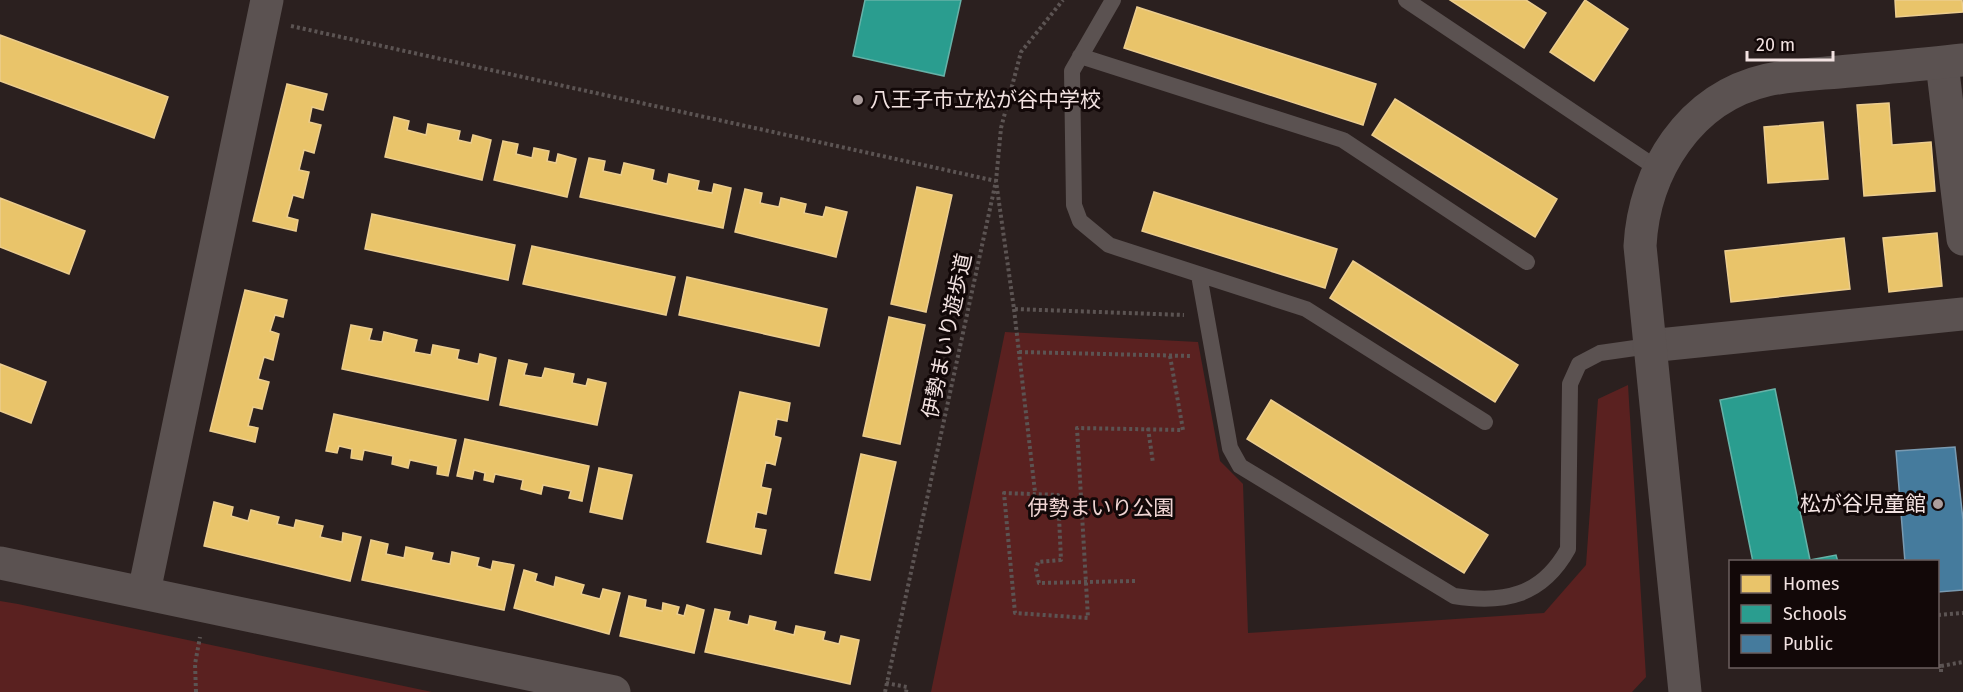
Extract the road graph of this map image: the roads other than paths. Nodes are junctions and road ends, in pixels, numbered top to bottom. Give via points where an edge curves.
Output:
1 (1113, 0) edge
2 (1406, 0) edge
3 (265, 10) edge
4 (1080, 56) junction
5 (1952, 61) edge
6 (1658, 170) junction
7 (1963, 239) edge
8 (1527, 262) dead end
9 (1199, 275) junction
10 (1963, 314) edge
11 (1649, 346) junction
12 (1485, 422) dead end
13 (0, 563) edge
14 (144, 592) junction
15 (614, 692) edge
16 (1685, 692) edge

1 - 4 lane
2 - 6 lane
3 - 14 street
4 - 8 lane via 1343,140
4 - 9 lane via 1072,71 1074,205 1080,221 1109,245
5 - 6 street via 1789,76 1742,88 1715,102 1692,121
5 - 7 street
6 - 11 street via 1641,220
9 - 11 lane via 1230,447 1240,466 1454,596 1505,599 1532,589 1558,568 1569,549 1570,384 1579,364 1600,353
9 - 12 lane via 1306,309
10 - 11 street
11 - 16 street
13 - 14 street
14 - 15 street

